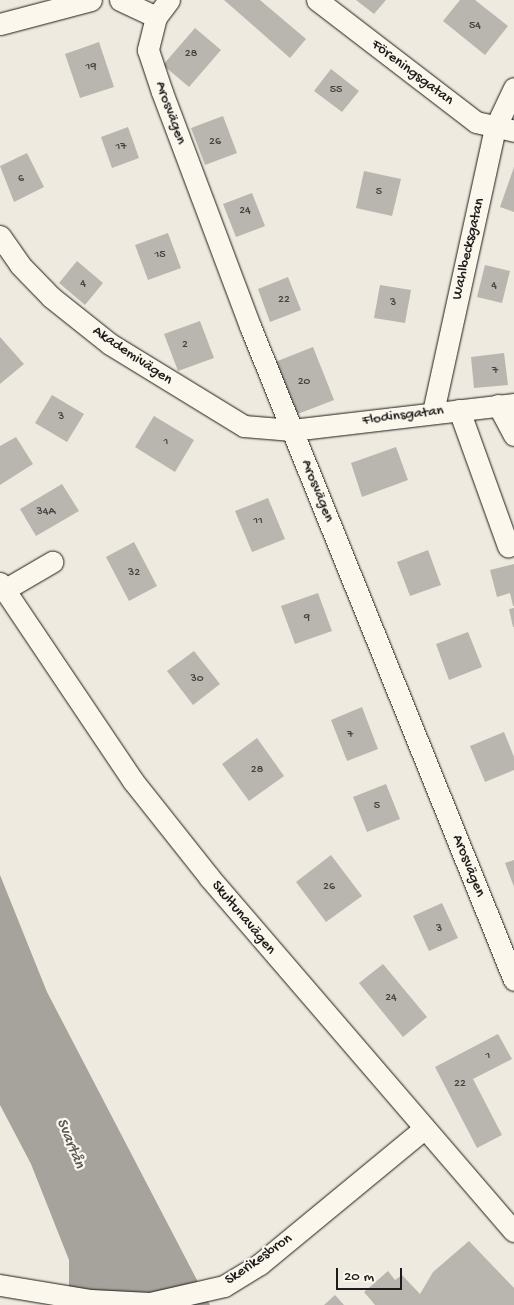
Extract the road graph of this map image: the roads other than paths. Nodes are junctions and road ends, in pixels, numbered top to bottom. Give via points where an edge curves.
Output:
1 (91, 0) edge
2 (120, 0) edge
3 (169, 0) edge
4 (317, 0) edge
5 (156, 17) junction
6 (0, 24) edge
7 (514, 88) edge
8 (504, 129) edge
9 (0, 236) edge
10 (506, 405) edge
11 (459, 410) junction
12 (433, 412) junction
13 (292, 430) junction
14 (514, 435) edge
15 (508, 546) dead end
16 (52, 562) dead end
17 (2, 586) edge
18 (514, 980) edge
19 (424, 1129) junction
20 (514, 1231) edge
21 (0, 1286) edge

1 - 6 street
2 - 5 street
3 - 5 street, Arosvägen
4 - 8 street, Föreningsgatan via 476,122
5 - 13 street, Arosvägen via 148,50 150,58
7 - 8 street, Wahlbecksgatan
8 - 12 street, Wahlbecksgatan
9 - 13 street, Akademivägen via 20,265 51,297 110,344 227,418 244,426
10 - 11 street, Flodinsgatan
10 - 14 street
11 - 12 street, Flodinsgatan
11 - 15 street
12 - 13 street, Flodinsgatan
13 - 18 street, Arosvägen
16 - 17 street
17 - 19 street, Skultunavägen via 133,781
19 - 20 street, Skultunavägen
19 - 21 street, Skerikesbron via 267,1258 224,1286 150,1303

